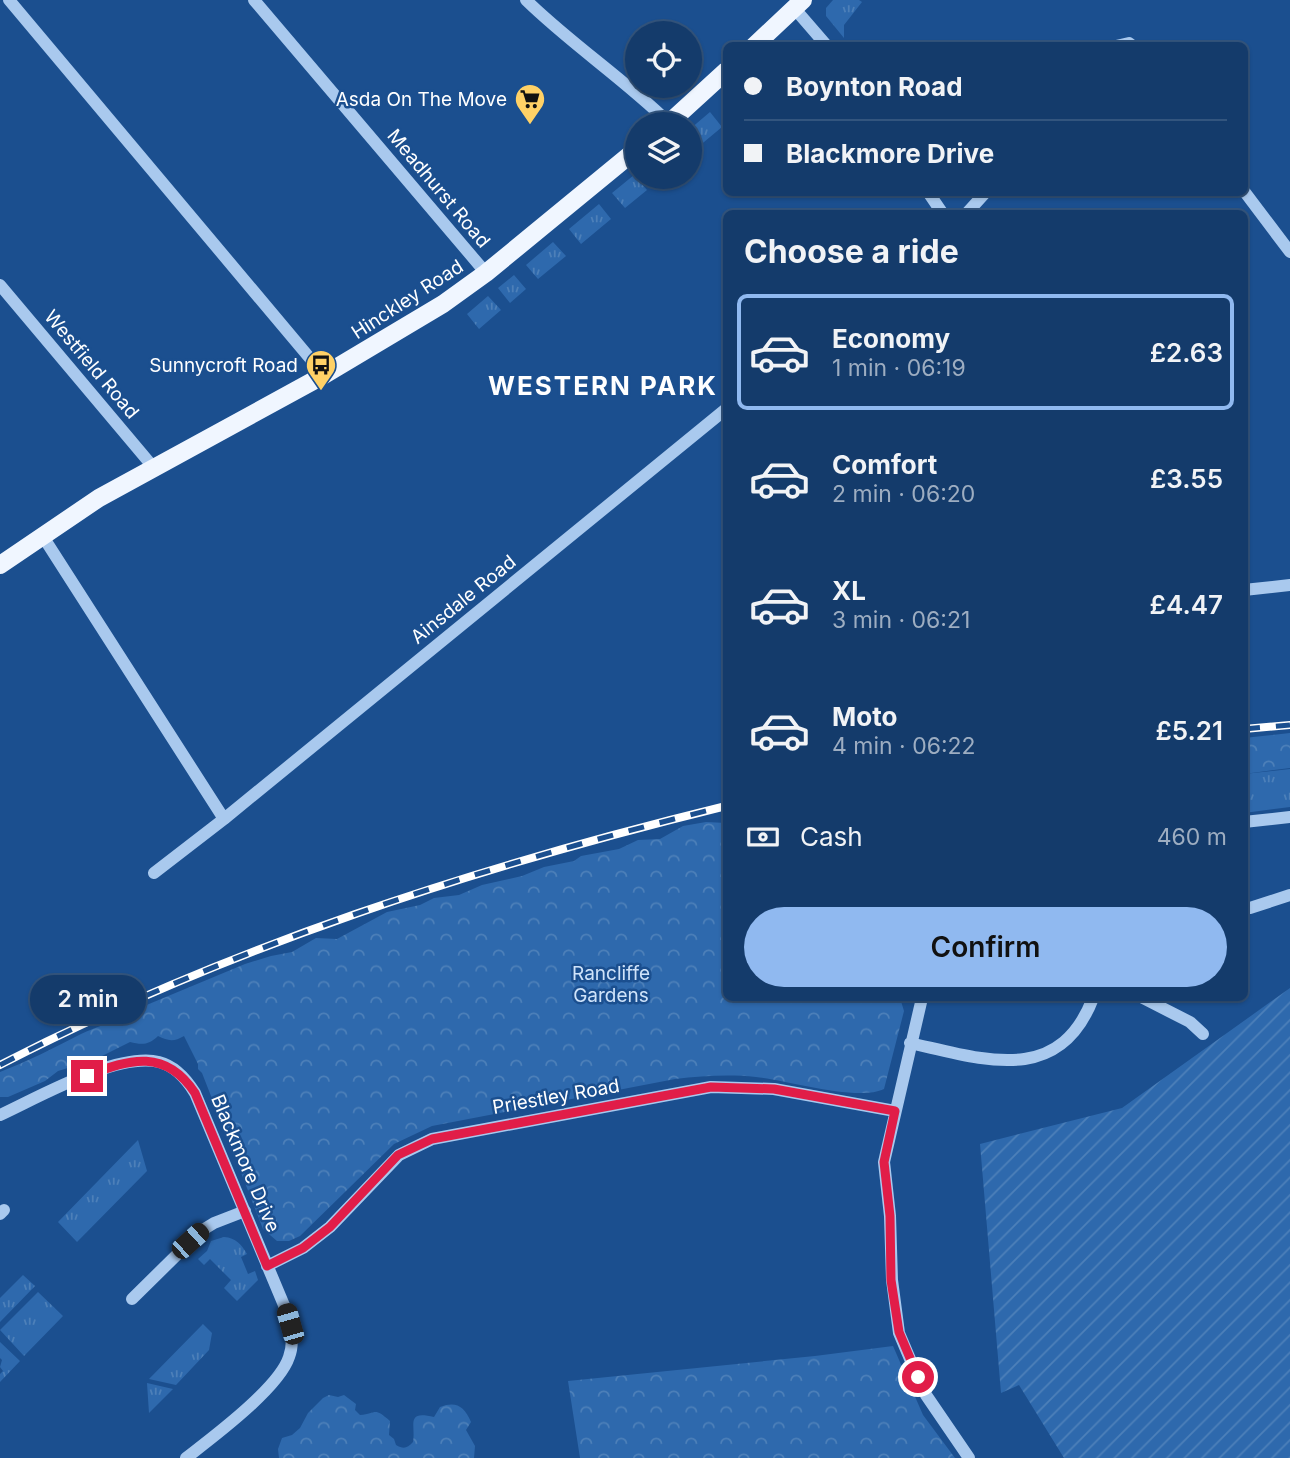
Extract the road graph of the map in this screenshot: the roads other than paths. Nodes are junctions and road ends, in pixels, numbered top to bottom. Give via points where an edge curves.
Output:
1 (9, 0) edge
2 (254, 0) edge
3 (526, 0) edge
4 (799, 4) edge
5 (758, 42) edge
6 (824, 42) edge
7 (723, 74) edge
8 (657, 112) edge
9 (682, 112) edge
10 (625, 159) edge
11 (982, 196) edge
12 (1248, 196) edge
13 (970, 210) edge
14 (1290, 252) edge
15 (486, 273) junction
16 (0, 285) edge
17 (324, 375) junction
18 (723, 411) edge
19 (154, 468) junction
20 (42, 535) junction
21 (0, 565) edge
22 (1290, 585) edge
23 (1248, 590) edge
24 (1290, 817) edge
25 (224, 820) junction
26 (1248, 822) edge
27 (154, 873) dead end
28 (1290, 895) edge
29 (1250, 908) dead end
30 (921, 1001) edge
31 (1092, 1001) edge
32 (1149, 1001) edge
33 (1199, 1012) dead end
34 (1190, 1022) junction
35 (1203, 1034) dead end
36 (910, 1043) junction
37 (895, 1111) junction
38 (0, 1115) edge
39 (245, 1211) junction
40 (267, 1266) junction
41 (132, 1299) dead end
42 (191, 1456) edge
43 (969, 1458) edge

1 - 17 street
2 - 15 street, Meadhurst Road
3 - 8 street
4 - 5 main road
4 - 6 street
7 - 9 main road
10 - 15 main road, Hinckley Road
11 - 13 street
12 - 14 street
15 - 17 main road, Hinckley Road
16 - 19 street, Westfield Road
17 - 19 main road, Hinckley Road
18 - 25 street, Ainsdale Road
19 - 20 main road, Hinckley Road
20 - 21 main road, Hinckley Road
20 - 25 street
22 - 23 street
24 - 26 street
25 - 27 street, Ainsdale Road
28 - 29 street
30 - 36 street
31 - 36 street via 1082,1025 1071,1037 1043,1055 1013,1062
32 - 34 street
33 - 34 street
34 - 35 street
36 - 37 street
37 - 40 street, Priestley Road via 774,1089 711,1087 432,1139 398,1155 330,1227 303,1248
37 - 43 street via 884,1162 899,1332 926,1395
38 - 39 street, Blackmore Drive via 110,1066 161,1062 176,1070 195,1093
39 - 40 street, Blackmore Drive
39 - 41 street via 201,1231
40 - 42 street, Blackmore Drive via 290,1324 290,1356 267,1390

